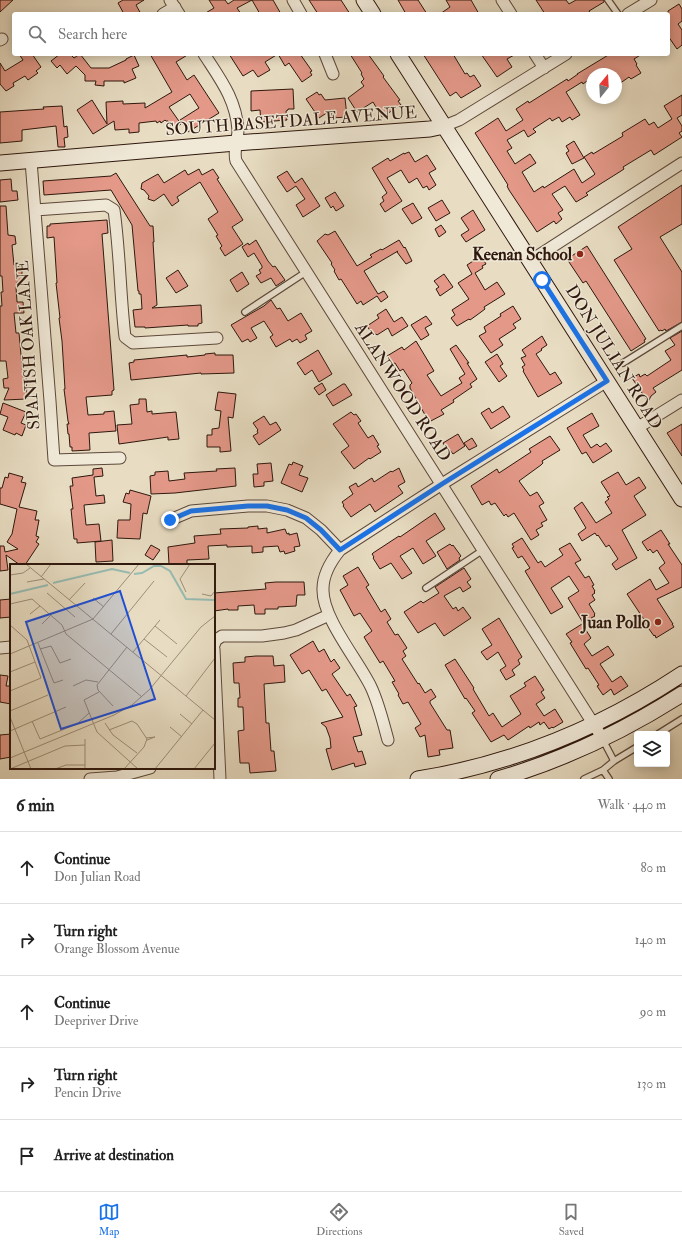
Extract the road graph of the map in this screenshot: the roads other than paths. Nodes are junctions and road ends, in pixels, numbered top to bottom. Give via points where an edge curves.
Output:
1 (293, 0) edge
2 (364, 0) edge
3 (502, 0) edge
4 (608, 0) edge
5 (650, 0) edge
6 (301, 12) edge
7 (372, 12) edge
8 (509, 12) edge
9 (617, 12) edge
10 (631, 12) edge
11 (205, 56) edge
12 (327, 56) edge
13 (399, 56) edge
14 (536, 56) edge
15 (563, 56) edge
16 (544, 68) junction
17 (333, 74) dead end
18 (444, 126) junction
19 (236, 143) junction
20 (31, 161) junction
21 (0, 163) edge
22 (682, 163) edge
23 (35, 210) junction
24 (530, 261) junction
25 (306, 272) junction
26 (245, 312) dead end
27 (682, 326) edge
28 (217, 338) dead end
29 (623, 363) dead end
30 (607, 381) junction
31 (682, 400) edge
32 (637, 428) junction
33 (120, 458) dead end
34 (442, 484) junction
35 (682, 499) edge
36 (170, 520) dead end
37 (340, 550) junction
38 (483, 550) junction
39 (426, 588) dead end
40 (329, 615) junction
41 (215, 644) edge
42 (682, 674) edge
43 (682, 694) edge
44 (682, 719) edge
45 (594, 724) junction
46 (663, 731) edge
47 (216, 732) edge
48 (603, 739) junction
49 (388, 740) dead end
50 (634, 749) edge
51 (614, 761) junction
52 (148, 769) edge
53 (603, 770) junction
54 (522, 776) edge
55 (90, 779) edge
56 (220, 779) edge
57 (418, 779) edge
58 (498, 779) edge
59 (584, 779) edge
60 (608, 779) edge

1 - 6 street
2 - 7 street
3 - 8 street
4 - 9 lane
5 - 10 street
11 - 19 street, ALANWOOD ROAD via 230,94 238,131
12 - 17 street
13 - 18 street, DON JULIAN ROAD
14 - 16 street
15 - 16 street, SOUTH BASETDALE AVENUE
16 - 18 street, SOUTH BASETDALE AVENUE via 459,120
18 - 19 street, SOUTH BASETDALE AVENUE
18 - 24 street, DON JULIAN ROAD
19 - 20 street, SOUTH BASETDALE AVENUE
19 - 25 street, ALANWOOD ROAD via 236,160
20 - 21 street, SOUTH BASETDALE AVENUE
20 - 23 street, SPANISH OAK LANE
22 - 24 street
23 - 28 street via 106,205 114,210 125,337 133,343
23 - 33 street, SPANISH OAK LANE via 54,460
24 - 30 street, DON JULIAN ROAD
25 - 26 lane
25 - 34 street, ALANWOOD ROAD
27 - 29 lane
30 - 32 street, DON JULIAN ROAD
30 - 34 street
31 - 32 street
32 - 35 street, DON JULIAN ROAD
34 - 37 street
34 - 38 street, ALANWOOD ROAD
36 - 37 street via 191,511 267,506 287,510 306,518
37 - 40 street via 331,562 322,588
38 - 39 lane
38 - 45 street, ALANWOOD ROAD
40 - 41 street via 296,630 262,636 222,636
40 - 49 street via 371,686
41 - 47 street
42 - 45 street
43 - 48 street via 637,722
44 - 46 lane
45 - 48 street, ALANWOOD ROAD
45 - 57 street via 550,744 472,769
47 - 56 street
48 - 51 lane
48 - 54 street
50 - 51 lane
51 - 53 lane
52 - 55 street via 117,777
53 - 59 lane
53 - 60 lane
54 - 58 street

